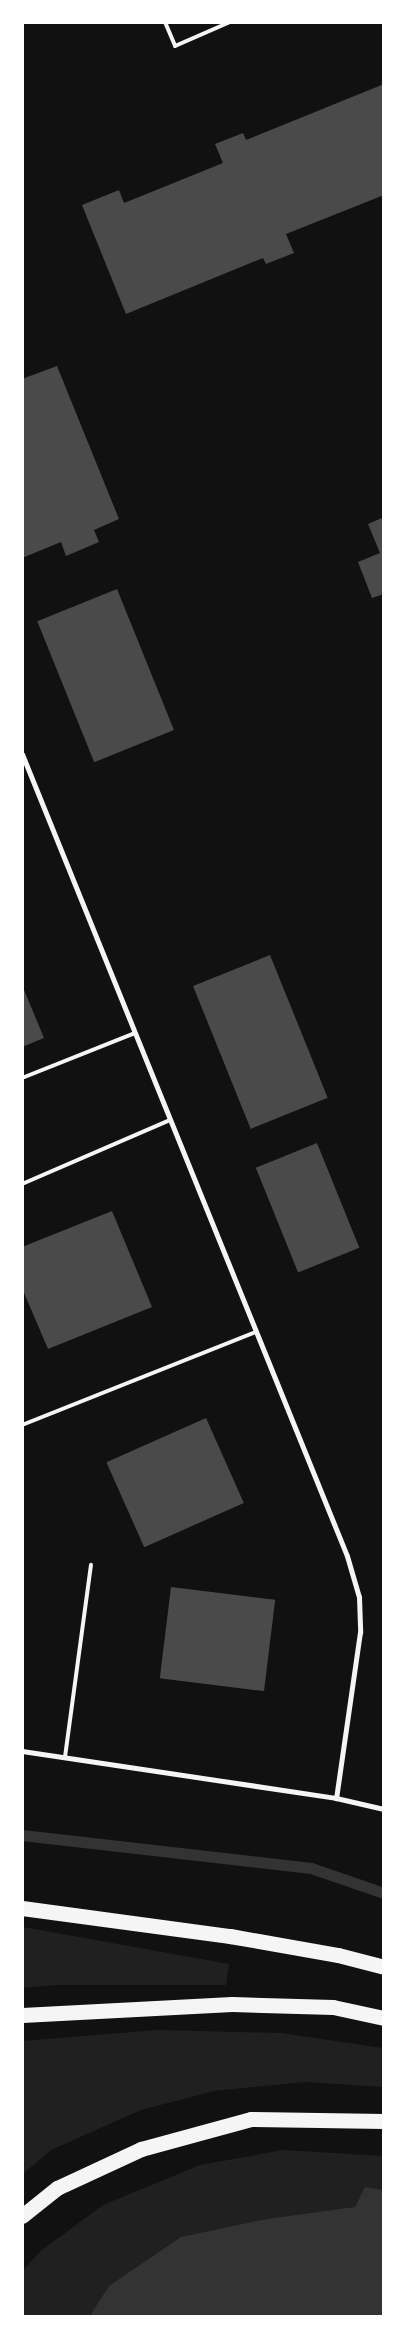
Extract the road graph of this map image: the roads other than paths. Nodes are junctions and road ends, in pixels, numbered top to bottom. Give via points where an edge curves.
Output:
1 (165, 22) edge
2 (230, 22) edge
3 (22, 754) edge
4 (135, 1032) junction
5 (22, 1078) edge
6 (170, 1120) junction
7 (22, 1184) edge
8 (256, 1332) junction
9 (22, 1425) edge
10 (91, 1565) dead end
11 (22, 1751) edge
12 (65, 1758) junction
13 (336, 1798) junction
14 (384, 1809) edge
15 (22, 1908) edge
16 (384, 1967) edge
17 (22, 2015) edge
18 (384, 2018) edge
19 (384, 2121) edge
20 (22, 2216) edge

1 - 2 lane via 175,46
3 - 4 street
4 - 5 lane
4 - 6 street
6 - 7 lane
6 - 8 street
8 - 9 lane
8 - 13 street via 347,1556 359,1597 360,1632
10 - 12 lane
11 - 12 street
12 - 13 street
13 - 14 street
15 - 16 highway via 230,1936 338,1955
17 - 18 highway via 232,2004 333,2007
19 - 20 highway via 251,2119 141,2150 57,2188

